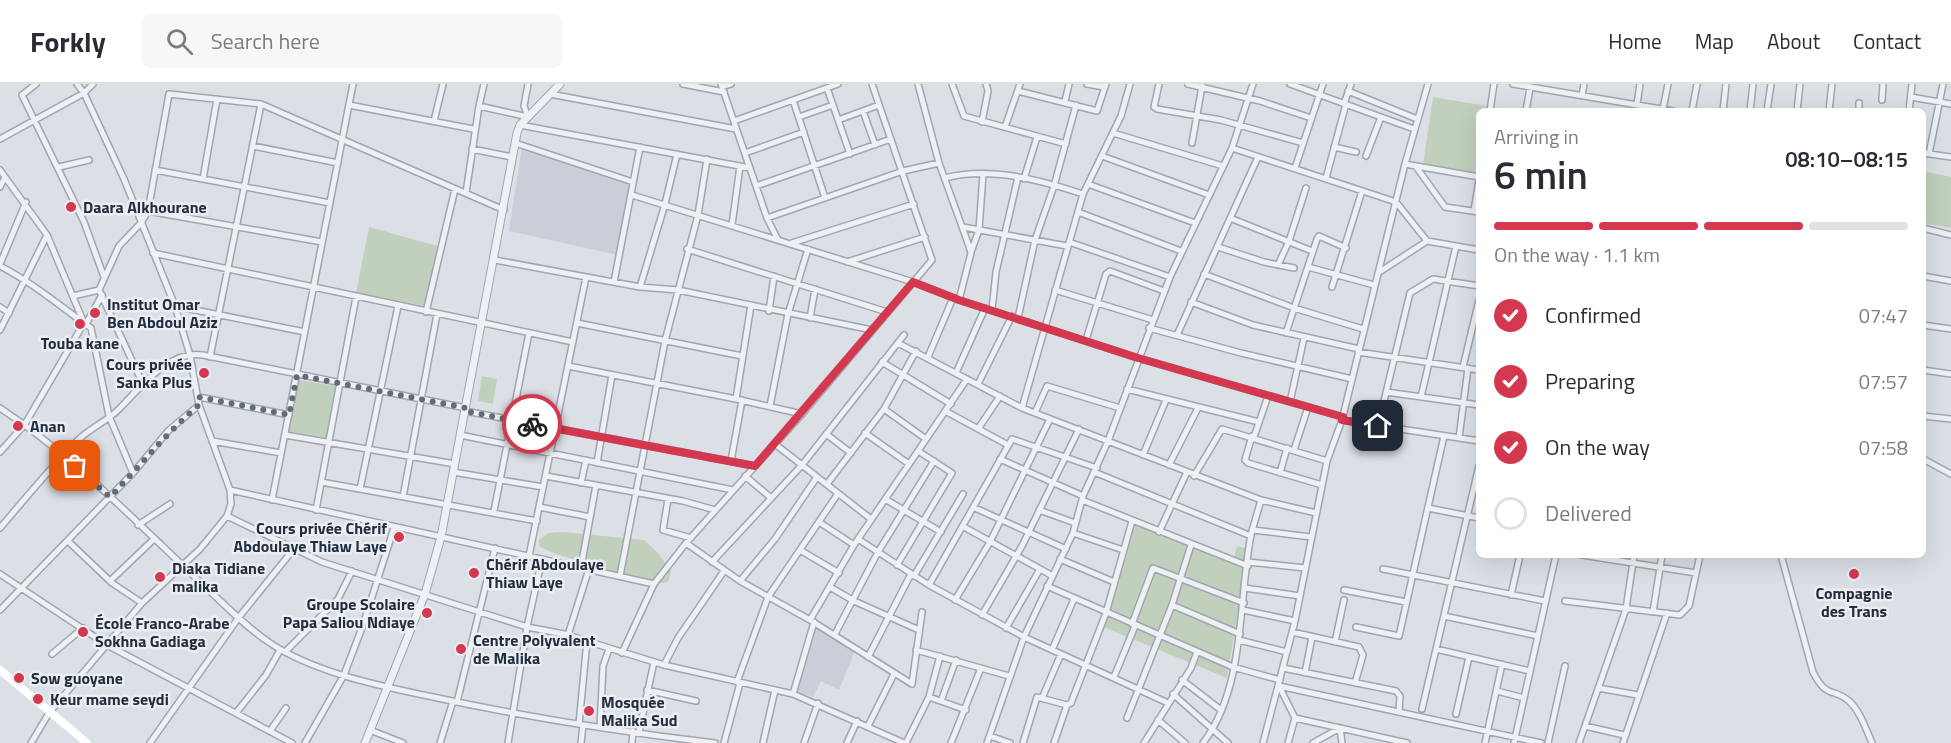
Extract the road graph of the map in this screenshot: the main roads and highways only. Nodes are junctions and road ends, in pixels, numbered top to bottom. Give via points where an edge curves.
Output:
1 (0, 669) edge
2 (87, 743) edge

1 - 2 main road

